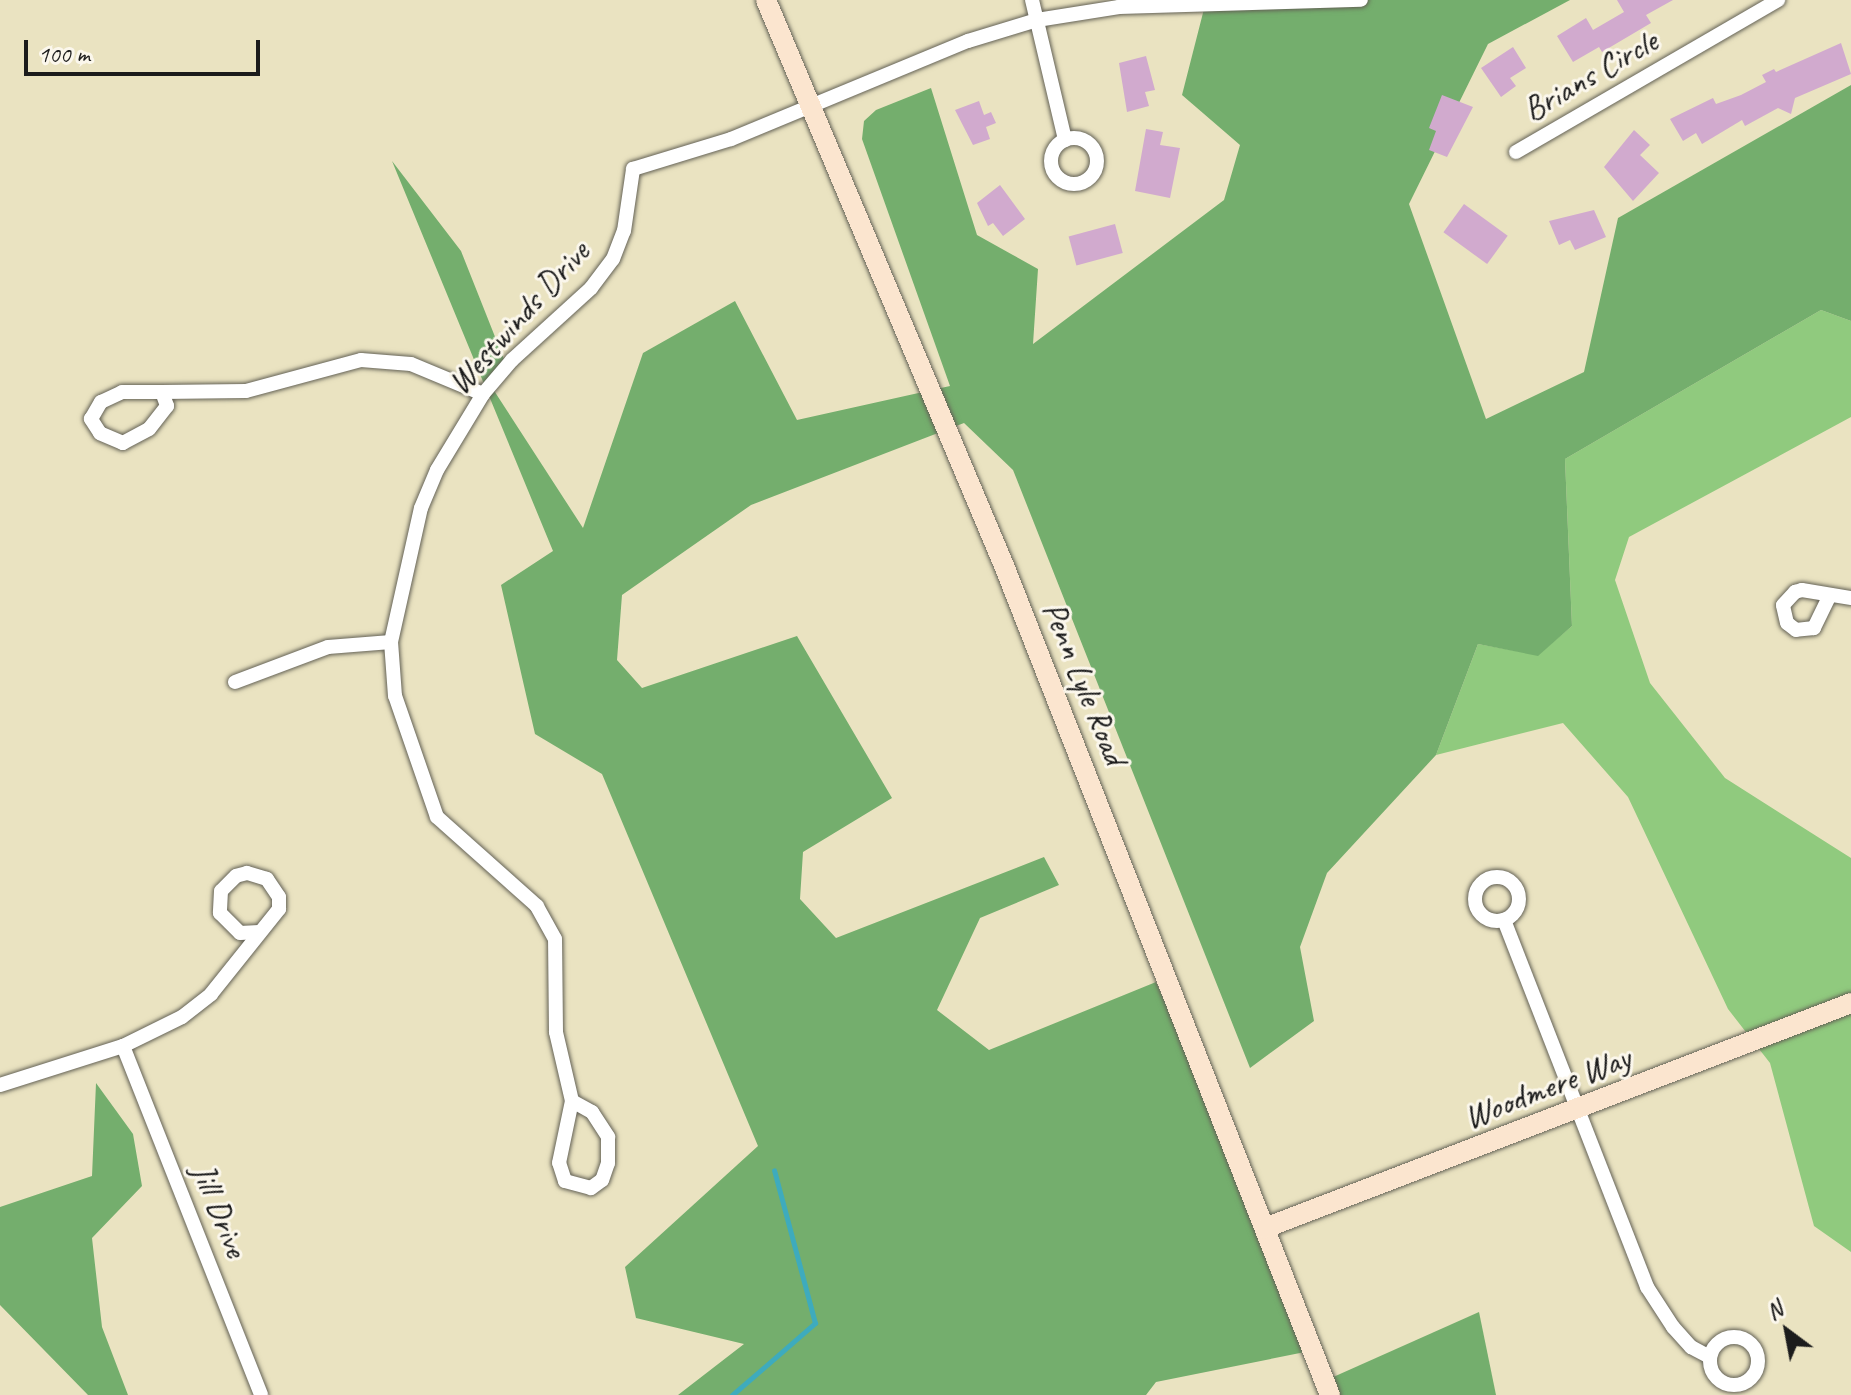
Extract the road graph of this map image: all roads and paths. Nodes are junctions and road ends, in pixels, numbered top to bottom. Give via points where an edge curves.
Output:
1 (766, 0) edge
2 (1032, 0) edge
3 (1361, 0) edge
4 (1778, 0) edge
5 (1037, 20) junction
6 (810, 105) junction
7 (1065, 140) dead end
8 (1516, 152) dead end
9 (162, 392) junction
10 (483, 394) junction
11 (1830, 595) dead end
12 (1851, 598) edge
13 (391, 642) junction
14 (235, 682) dead end
15 (1504, 920) dead end
16 (259, 932) junction
17 (1851, 1003) edge
18 (123, 1046) junction
19 (0, 1085) edge
20 (572, 1101) junction
21 (1577, 1110) junction
22 (1265, 1228) junction
23 (1710, 1357) dead end
24 (261, 1395) edge
25 (1330, 1395) edge

1 - 6 street, Penn Lyle Road
2 - 5 street
3 - 5 street via 1119,7
4 - 8 street, Brians Circle
5 - 6 street via 968,41
5 - 7 street
6 - 10 street, Westwinds Drive via 731,139 633,169 624,231 613,259 591,288
6 - 22 street, Penn Lyle Road via 1009,578
9 - 9 street via 111,395 95,411 93,426 113,441 132,441 165,413
9 - 10 street via 246,391 361,360 423,367
10 - 13 street, Westwinds Drive via 458,431 421,508
11 - 12 street
13 - 14 street via 328,647
13 - 20 street, Westwinds Drive via 395,696 437,817 537,906 555,939 556,1032
15 - 21 street
16 - 16 street via 279,909 275,887 257,874 236,876 221,891 220,913 240,933
16 - 18 street via 211,994 182,1017
17 - 21 street, Woodmere Way
18 - 19 street
18 - 24 street, Jill Drive
20 - 20 street via 592,1112 608,1137 602,1180 582,1189 560,1173
21 - 22 street, Woodmere Way
21 - 23 street via 1647,1287 1673,1327 1691,1347
22 - 25 street, Penn Lyle Road

